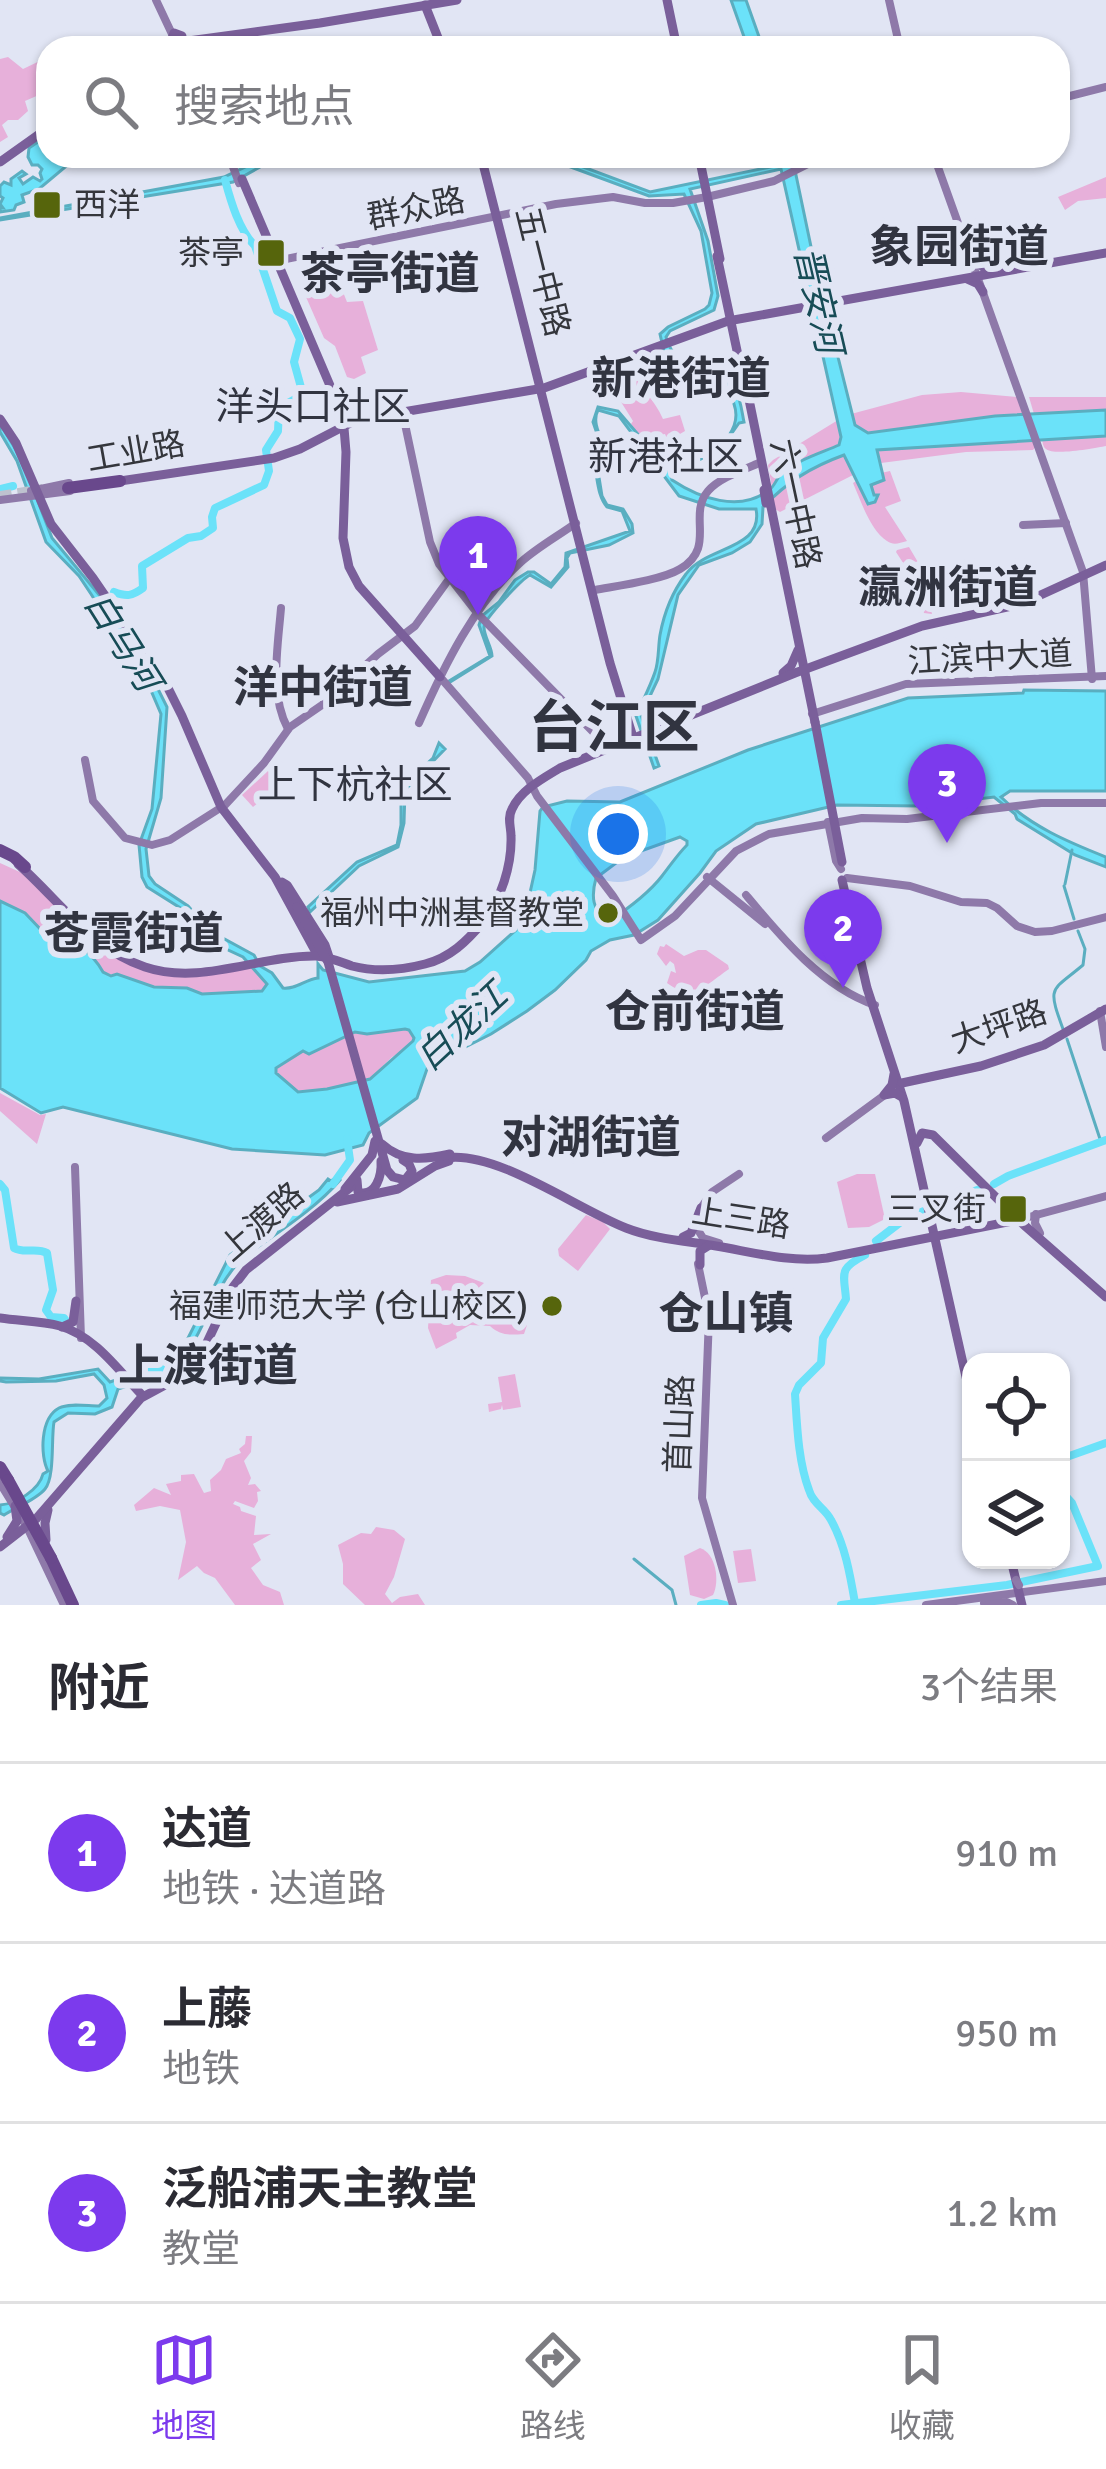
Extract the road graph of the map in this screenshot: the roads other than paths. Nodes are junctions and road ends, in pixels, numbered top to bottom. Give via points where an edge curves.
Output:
1 (158, 0) edge
2 (457, 0) edge
3 (666, 0) edge
4 (888, 0) edge
5 (428, 2) edge
6 (176, 36) edge
7 (210, 36) edge
8 (439, 36) edge
9 (673, 36) edge
10 (896, 36) edge
11 (1106, 86) edge
12 (1070, 94) edge
13 (36, 139) edge
14 (0, 163) edge
15 (235, 168) edge
16 (485, 168) edge
17 (698, 168) edge
18 (799, 168) edge
19 (940, 168) edge
20 (238, 176) joint
21 (699, 193) junction
22 (498, 216) junction
23 (716, 248) junction
24 (1106, 250) edge
25 (274, 258) junction
26 (972, 258) junction
27 (993, 269) junction
28 (978, 274) junction
29 (961, 276) junction
30 (983, 292) junction
31 (733, 318) junction
32 (558, 382) junction
33 (537, 383) junction
34 (744, 384) junction
35 (545, 402) junction
36 (337, 403) junction
37 (403, 411) junction
38 (1028, 414) junction
39 (0, 417) edge
40 (361, 418) junction
41 (343, 424) junction
42 (325, 432) junction
43 (344, 440) junction
44 (1037, 440) junction
45 (760, 461) junction
46 (120, 479) joint
47 (66, 488) joint
48 (35, 492) junction
49 (0, 498) edge
50 (576, 524) junction
51 (583, 550) junction
52 (1106, 563) edge
53 (1085, 573) junction
54 (448, 579) junction
55 (595, 589) junction
56 (1018, 601) junction
57 (1002, 605) junction
58 (282, 608) dead end
59 (480, 618) junction
60 (414, 625) junction
61 (397, 634) junction
62 (499, 638) junction
63 (413, 648) junction
64 (800, 650) junction
65 (824, 661) junction
66 (803, 668) junction
67 (782, 676) junction
68 (1098, 678) edge
69 (440, 679) junction
70 (807, 691) junction
71 (813, 716) junction
72 (420, 723) dead end
73 (288, 727) junction
74 (638, 733) junction
75 (597, 743) junction
76 (87, 761) dead end
77 (531, 785) junction
78 (1106, 802) edge
79 (222, 805) junction
80 (833, 820) junction
81 (1, 854) edge
82 (24, 868) joint
83 (843, 872) junction
84 (708, 878) junction
85 (281, 883) junction
86 (741, 898) junction
87 (1106, 916) edge
88 (781, 933) junction
89 (323, 955) junction
90 (867, 988) junction
91 (858, 999) junction
92 (875, 1006) junction
93 (1103, 1009) edge
94 (1106, 1026) edge
95 (1106, 1047) edge
96 (894, 1069) junction
97 (915, 1081) junction
98 (901, 1084) junction
99 (884, 1095) junction
100 (906, 1099) junction
101 (914, 1129) junction
102 (933, 1133) junction
103 (376, 1135) junction
104 (826, 1138) dead end
105 (917, 1143) junction
106 (379, 1154) junction
107 (451, 1157) junction
108 (400, 1159) junction
109 (357, 1180) junction
110 (410, 1182) junction
111 (346, 1194) junction
112 (1106, 1195) edge
113 (330, 1201) junction
114 (701, 1208) joint
115 (1036, 1214) junction
116 (1019, 1218) junction
117 (991, 1226) junction
118 (937, 1234) junction
119 (1038, 1234) junction
120 (691, 1239) junction
121 (717, 1245) junction
122 (698, 1262) junction
123 (1106, 1294) edge
124 (76, 1300) junction
125 (0, 1320) edge
126 (62, 1327) junction
127 (78, 1336) junction
128 (965, 1353) edge
129 (962, 1355) edge
130 (141, 1397) junction
131 (2, 1474) edge
132 (18, 1502) junction
133 (52, 1502) junction
134 (30, 1522) junction
135 (3, 1542) edge
136 (41, 1542) junction
137 (64, 1576) joint
138 (1106, 1583) edge
139 (1014, 1594) edge
140 (1035, 1594) junction
141 (71, 1603) edge
142 (984, 1603) edge
143 (734, 1605) edge
144 (926, 1605) edge
145 (963, 1605) edge

1 - 6 main road
2 - 5 main road
3 - 9 main road
4 - 10 main road
5 - 7 main road
5 - 8 main road
11 - 12 main road
13 - 14 main road
15 - 20 main road
16 - 22 main road, 五一中路
17 - 21 main road, 六一中路
18 - 21 main road, 群众路
19 - 26 main road
20 - 25 main road
21 - 22 main road, 群众路
21 - 23 main road, 六一中路
22 - 25 main road, 群众路
22 - 33 main road, 五一中路
23 - 31 main road, 六一中路
23 - 34 main road, bridge
24 - 27 main road
24 - 28 main road
25 - 36 main road
26 - 27 main road
26 - 28 main road
26 - 29 main road
27 - 28 main road
28 - 29 main road, 工业路
28 - 30 main road
28 - 38 main road
29 - 30 main road
29 - 31 main road, 工业路
30 - 38 main road
31 - 32 main road, 工业路
31 - 34 main road, 六一中路
32 - 33 main road, 工业路
32 - 35 main road
33 - 35 main road
33 - 35 main road, 五一中路
33 - 37 main road, 工业路
34 - 45 main road, 六一中路
35 - 50 main road, 五一中路
36 - 40 main road
36 - 41 main road
36 - 42 main road
37 - 40 main road, 工业路
37 - 54 main road via 428,545
38 - 44 main road
39 - 48 main road via 26,456
40 - 41 main road, 工业路
40 - 43 main road
41 - 42 main road, 工业路
41 - 43 main road
42 - 43 main road
42 - 46 main road, 工业路 via 269,456
43 - 61 main road via 344,561
44 - 53 main road
44 - 53 main road
45 - 55 main road via 705,493 700,545 682,567
45 - 64 main road, 六一中路, bridge
46 - 47 highway
47 - 48 main road, 工业路
48 - 49 main road, 工业路
48 - 79 main road via 174,691
50 - 51 main road, 五一中路
50 - 59 main road via 518,564
51 - 55 main road
51 - 74 main road
52 - 53 main road
53 - 56 main road
53 - 65 main road via 1028,602 922,626
53 - 68 main road
54 - 59 main road
54 - 60 main road
55 - 74 main road
56 - 57 main road
56 - 57 main road via 1007,591
57 - 65 main road via 926,621
58 - 73 main road via 279,689
59 - 62 main road
59 - 69 main road
60 - 61 main road
60 - 63 main road
61 - 63 main road
61 - 73 main road
62 - 75 main road
62 - 75 main road
63 - 69 main road
64 - 65 main road
64 - 66 main road, 六一中路
64 - 67 main road
65 - 66 main road
65 - 70 main road
66 - 67 main road
66 - 70 main road, 六一中路
67 - 70 main road
67 - 74 main road
68 - 71 main road, 江滨中大道 via 906,687
69 - 72 main road
69 - 77 main road
70 - 71 main road, 六一中路
71 - 83 main road, 六一中路, bridge
73 - 79 main road
74 - 75 main road
74 - 77 main road
75 - 77 main road
76 - 79 main road via 97,801 137,841 168,839
77 - 84 main road via 639,938 672,919
77 - 89 main road via 509,816 497,899 459,947 427,964 386,970
78 - 80 main road
79 - 85 main road
80 - 83 main road
80 - 84 main road via 754,839
81 - 82 highway
82 - 89 main road via 58,908 144,967 174,974
83 - 87 main road via 988,903 1032,932
83 - 90 main road
83 - 92 main road
84 - 86 main road
85 - 89 main road
85 - 103 main road, bridge via 328,962
86 - 88 main road
86 - 88 main road
88 - 91 main road
88 - 92 main road via 820,976
90 - 91 main road
90 - 92 main road
91 - 92 main road
92 - 96 main road
92 - 98 main road
93 - 94 main road
93 - 95 main road
93 - 97 main road, 大坪路 via 1042,1045
96 - 98 main road
96 - 99 main road
97 - 98 main road, 大坪路
97 - 100 main road
98 - 99 main road
98 - 100 main road
99 - 100 main road
99 - 104 main road
100 - 101 main road
100 - 118 main road
101 - 102 main road
101 - 105 main road
102 - 105 main road via 920,1134
102 - 116 main road
102 - 116 main road
103 - 106 main road, bridge
103 - 107 main road, bridge via 401,1156
103 - 108 main road, bridge via 387,1170 404,1180 412,1171
103 - 111 main road, bridge
105 - 118 main road
106 - 108 main road
106 - 109 main road
106 - 109 main road via 370,1192 361,1193
106 - 110 main road, bridge via 392,1179
106 - 113 main road
107 - 108 main road, bridge
107 - 110 main road, bridge
107 - 120 main road, 上三路 via 472,1157 622,1226
109 - 113 main road
110 - 111 main road via 390,1192
111 - 113 main road
112 - 115 main road
112 - 116 main road
113 - 130 main road, 上渡路 via 244,1271 195,1363
114 - 120 main road
114 - 120 main road via 715,1189 739,1174 706,1201
115 - 116 main road
115 - 119 main road
116 - 117 main road, 上三路
116 - 118 main road, 上三路
116 - 119 main road
117 - 118 main road, 上三路
117 - 119 main road
118 - 121 main road, 上三路 via 812,1257
118 - 128 main road
118 - 129 main road
119 - 123 main road
120 - 121 main road, 上三路
120 - 122 main road, 首山路
120 - 122 main road
121 - 122 main road via 700,1250
122 - 143 main road, 首山路 via 711,1317 704,1495
124 - 126 main road via 73,1322
124 - 127 main road
124 - 127 main road via 73,1166
125 - 126 main road
125 - 127 main road
126 - 127 main road
127 - 130 main road
130 - 133 main road
130 - 134 main road
131 - 132 main road
131 - 132 main road
131 - 141 highway, bridge
132 - 134 main road
132 - 135 main road
133 - 134 main road
133 - 136 main road
134 - 135 main road
134 - 136 main road
135 - 136 main road
136 - 137 main road
136 - 141 main road
137 - 141 highway
138 - 140 main road
139 - 140 main road
139 - 140 main road
139 - 142 main road
139 - 144 main road
142 - 145 main road

